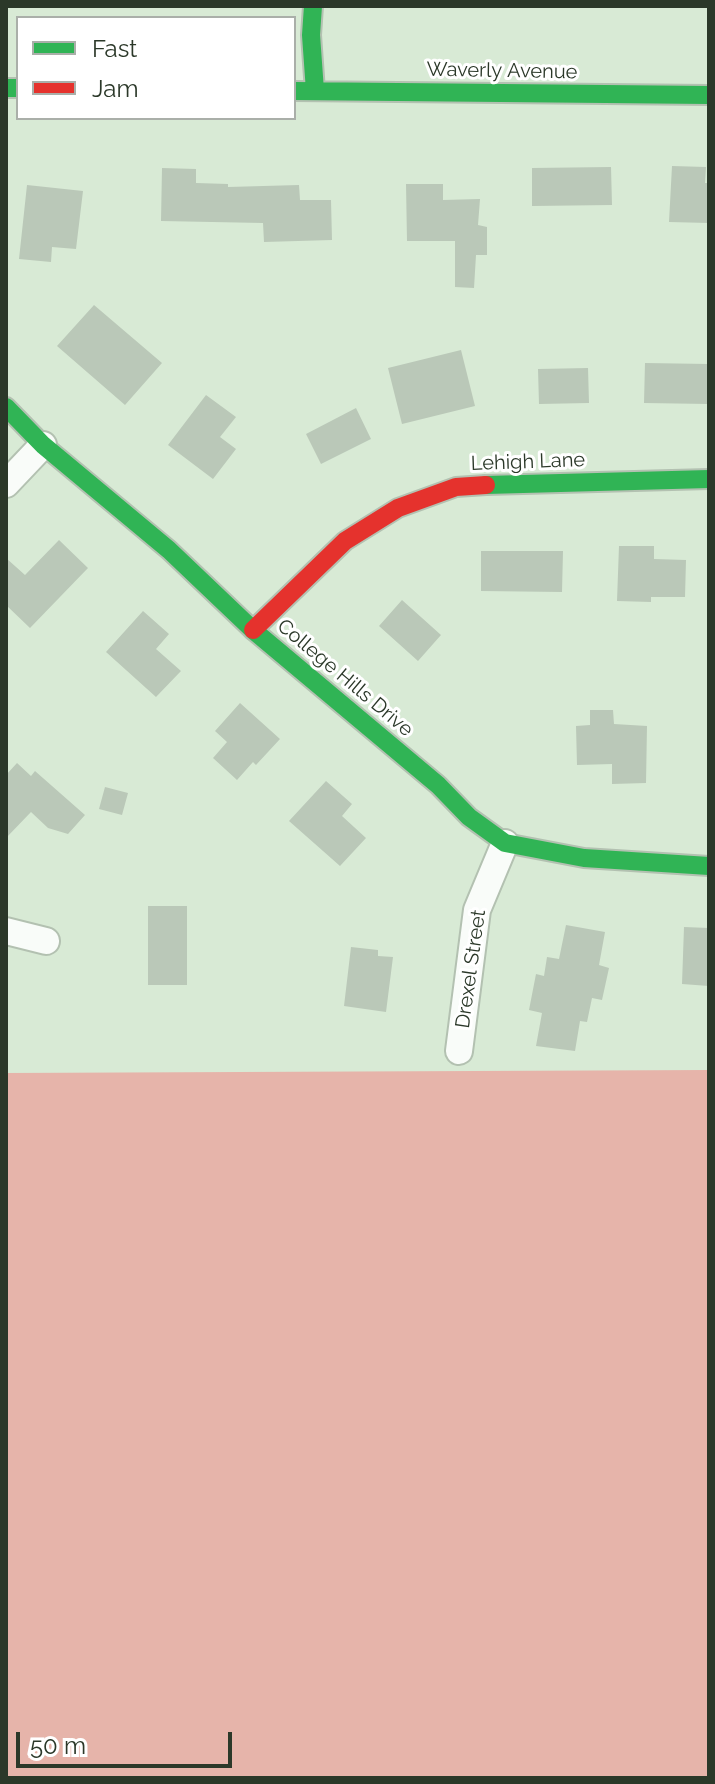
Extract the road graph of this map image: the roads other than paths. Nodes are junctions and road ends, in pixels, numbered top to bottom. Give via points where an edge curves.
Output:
1 (313, 6) edge
2 (296, 91) edge
3 (315, 91) junction
4 (709, 95) edge
5 (6, 407) edge
6 (43, 445) junction
7 (709, 479) edge
8 (6, 484) edge
9 (253, 630) junction
10 (505, 843) junction
11 (709, 866) edge
12 (6, 931) edge
13 (46, 941) dead end
14 (459, 1051) dead end

1 - 3 street
2 - 3 street, Waverly Avenue
3 - 4 street, Waverly Avenue
5 - 6 street, College Hills Drive
6 - 8 street
6 - 9 street, College Hills Drive via 169,550
7 - 9 street, Lehigh Lane via 456,487 398,508 345,541
9 - 10 street, College Hills Drive
10 - 11 street, College Hills Drive via 584,858
10 - 14 street, Drexel Street via 477,910
12 - 13 street

